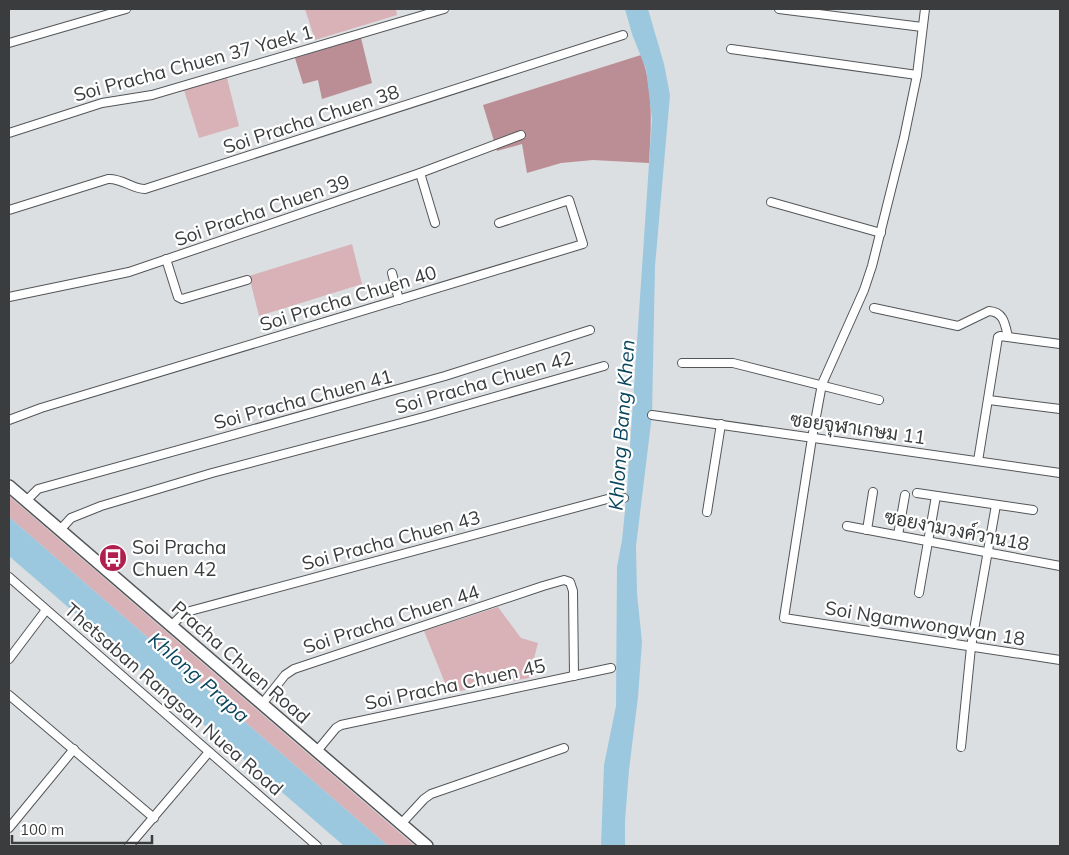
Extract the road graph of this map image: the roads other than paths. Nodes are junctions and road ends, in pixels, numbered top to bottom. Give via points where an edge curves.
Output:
1 (126, 9) edge
2 (444, 9) edge
3 (779, 9) edge
4 (924, 9) edge
5 (922, 27) junction
6 (623, 35) dead end
7 (9, 43) edge
8 (731, 49) dead end
9 (917, 75) junction
10 (9, 133) edge
11 (521, 135) dead end
12 (420, 173) junction
13 (771, 202) dead end
14 (9, 210) edge
15 (435, 223) dead end
16 (499, 223) dead end
17 (881, 233) junction
18 (166, 259) junction
19 (392, 273) dead end
20 (247, 280) dead end
21 (9, 297) edge
22 (399, 300) junction
23 (874, 308) dead end
24 (590, 330) dead end
25 (1008, 337) junction
26 (1060, 344) edge
27 (682, 363) dead end
28 (604, 366) dead end
29 (822, 384) junction
30 (879, 400) dead end
31 (989, 400) junction
32 (1060, 409) edge
33 (652, 415) dead end
34 (9, 420) edge
35 (721, 424) junction
36 (812, 438) junction
37 (978, 462) junction
38 (1060, 473) edge
39 (9, 486) edge
40 (873, 492) dead end
41 (917, 493) dead end
42 (905, 495) dead end
43 (936, 496) junction
44 (624, 498) dead end
45 (26, 501) junction
46 (996, 505) junction
47 (1033, 510) dead end
48 (707, 512) dead end
49 (847, 526) dead end
50 (60, 530) junction
51 (867, 530) junction
52 (898, 535) junction
53 (927, 541) junction
54 (987, 553) junction
55 (1060, 566) edge
56 (9, 577) edge
57 (919, 593) dead end
58 (46, 610) junction
59 (172, 625) junction
60 (971, 646) junction
61 (9, 659) edge
62 (1060, 660) edge
63 (611, 668) dead end
64 (574, 676) junction
65 (9, 695) edge
66 (262, 704) junction
67 (961, 747) dead end
68 (564, 748) dead end
69 (74, 750) junction
70 (317, 751) junction
71 (209, 752) junction
72 (154, 818) junction
73 (401, 824) junction
74 (9, 828) edge
75 (129, 846) edge
76 (317, 846) edge
77 (428, 846) edge

1 - 7 street
2 - 10 street, Soi Pracha Chuen 37 Yaek 1 via 152,95 102,103
3 - 5 street
4 - 5 street
5 - 9 street
6 - 14 street, Soi Pracha Chuen 38 via 145,189 118,179 108,179
8 - 9 street
9 - 17 street
11 - 12 street, Soi Pracha Chuen 39
12 - 15 street
12 - 18 street, Soi Pracha Chuen 39
13 - 17 street
16 - 22 street, Soi Pracha Chuen 40 via 570,200 583,244
17 - 29 street via 864,290
18 - 20 street via 178,297 182,299
18 - 21 street, Soi Pracha Chuen 39 via 130,272
19 - 22 street
22 - 34 street, Soi Pracha Chuen 40
23 - 25 street via 958,326 994,311 1004,320
24 - 45 street, Soi Pracha Chuen 41 via 446,376 38,489
25 - 26 street
25 - 31 street via 1000,336 996,340
27 - 29 street via 733,363
28 - 50 street, Soi Pracha Chuen 42 via 101,506 71,518
29 - 30 street
29 - 36 street
31 - 32 street
31 - 37 street
33 - 35 street, ซอยจุฬาเกษม 11
35 - 36 street, ซอยจุฬาเกษม 11
35 - 48 street
36 - 37 street, ซอยจุฬาเกษม 11
36 - 60 street, Soi Ngamwongwan 18 via 784,618
37 - 38 street, ซอยจุฬาเกษม 11
39 - 45 main road, Pracha Chuen Road
40 - 51 street
41 - 43 street
42 - 52 street
43 - 46 street
43 - 53 street
44 - 59 street, Soi Pracha Chuen 43 via 611,498 184,613
45 - 50 main road, Pracha Chuen Road
46 - 47 street
46 - 54 street
49 - 51 street, ซอยงามวงค์วาน18
50 - 59 main road, Pracha Chuen Road
51 - 52 street, ซอยงามวงค์วาน18
52 - 53 street, ซอยงามวงค์วาน18
53 - 54 street, ซอยงามวงค์วาน18
53 - 57 street
54 - 55 street, ซอยงามวงค์วาน18
54 - 60 street
56 - 58 street, Thetsaban Rangsan Nuea Road
58 - 61 street
58 - 71 street, Thetsaban Rangsan Nuea Road
59 - 66 main road, Pracha Chuen Road
60 - 62 street, Soi Ngamwongwan 18
60 - 67 street
63 - 64 street, Soi Pracha Chuen 45
64 - 66 street, Soi Pracha Chuen 44 via 573,591 570,582 564,580 294,669 285,674
64 - 70 street, Soi Pracha Chuen 45 via 341,725
65 - 69 street
66 - 70 main road, Pracha Chuen Road
68 - 73 street via 432,794 424,798
69 - 72 street
69 - 74 street
70 - 73 main road, Pracha Chuen Road
71 - 72 street
71 - 76 street, Thetsaban Rangsan Nuea Road
72 - 75 street
73 - 77 main road, Pracha Chuen Road

